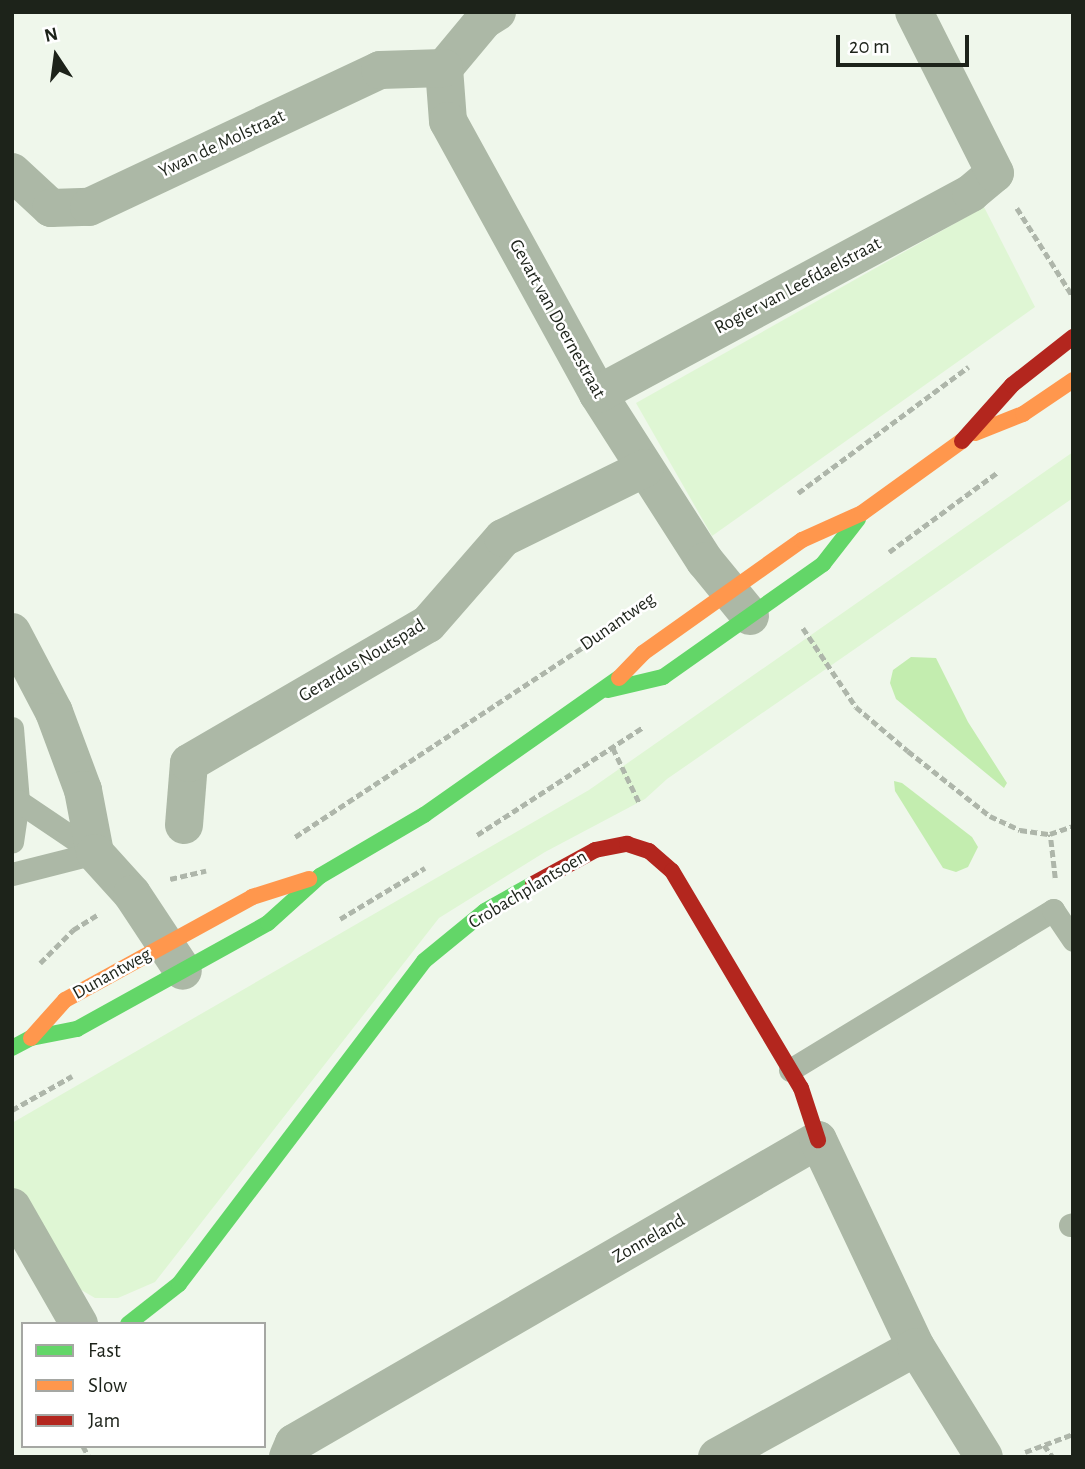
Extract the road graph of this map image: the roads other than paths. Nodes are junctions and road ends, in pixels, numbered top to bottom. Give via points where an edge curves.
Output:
1 (497, 12) edge
2 (914, 12) edge
3 (444, 68) junction
4 (12, 172) edge
5 (1073, 337) edge
6 (1073, 380) edge
7 (598, 394) junction
8 (970, 435) junction
9 (645, 468) junction
10 (862, 513) junction
11 (739, 604) junction
12 (12, 632) edge
13 (608, 690) junction
14 (12, 728) edge
15 (18, 801) junction
16 (184, 825) dead end
17 (12, 842) edge
18 (95, 853) junction
19 (12, 874) edge
20 (320, 876) junction
21 (1073, 940) edge
22 (175, 958) junction
23 (32, 1038) junction
24 (12, 1048) edge
25 (790, 1070) junction
26 (818, 1140) junction
27 (12, 1207) edge
28 (78, 1322) edge
29 (131, 1322) edge
30 (916, 1347) junction
31 (288, 1457) edge
32 (717, 1457) edge
33 (984, 1457) edge

1 - 3 street via 484,20
2 - 7 street, Rogier van Leefdaelstraat via 995,173 971,193
3 - 4 street, Ywan de Molstraat via 380,70 89,207 51,208
3 - 7 street, Gevart van Doernestraat via 448,121
5 - 8 street, Dunantweg via 1012,385
6 - 8 street, Dunantweg via 1023,414
7 - 9 street, Gevart van Doernestraat
8 - 10 street, Dunantweg
9 - 11 street, Gevart van Doernestraat
9 - 16 street, Gerardus Noutspad via 503,538 428,624 189,763
10 - 11 street, Dunantweg via 802,540
10 - 11 street, Dunantweg via 822,564
11 - 13 street, Dunantweg via 643,653
11 - 13 street, Dunantweg via 663,677
12 - 18 street via 54,712 83,790
13 - 20 street, Dunantweg via 425,815
14 - 15 lane
15 - 17 lane
15 - 18 lane, Dunantweg
18 - 19 lane
18 - 22 street, Dunantweg via 132,894
20 - 22 street, Dunantweg via 252,897
20 - 22 street, Dunantweg via 268,923
21 - 25 lane via 1053,910
22 - 23 street, Dunantweg via 76,1030
22 - 23 street, Dunantweg via 65,1000
23 - 24 street, Dunantweg
25 - 26 street, Crobachplantsoen
25 - 29 street, Crobachplantsoen via 671,871 649,851 627,844 594,850 485,911 424,961 179,1284
26 - 30 street
26 - 31 street, Zonneland via 294,1443
27 - 28 street
30 - 32 street
30 - 33 street

